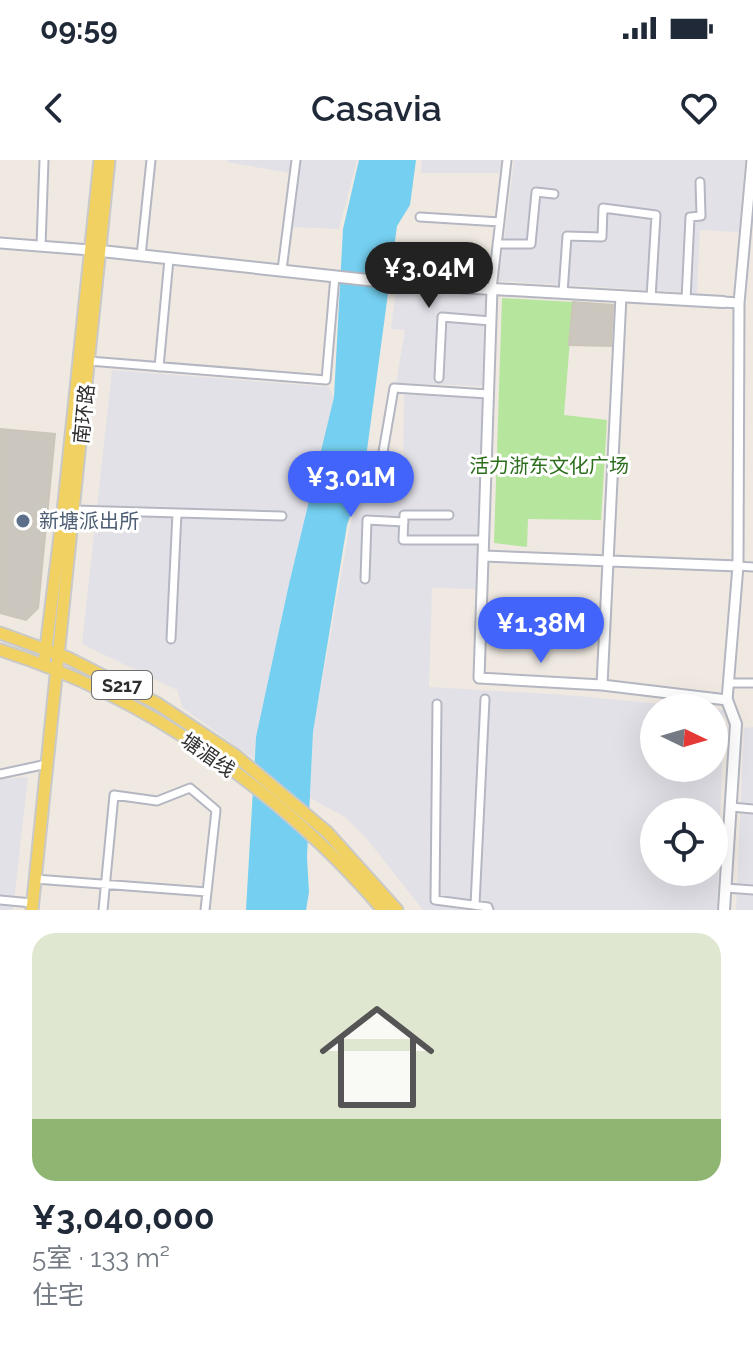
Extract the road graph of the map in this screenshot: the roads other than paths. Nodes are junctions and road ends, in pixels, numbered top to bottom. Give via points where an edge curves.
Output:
1 (44, 160) edge
2 (100, 160) edge
3 (109, 160) edge
4 (151, 160) edge
5 (296, 160) edge
6 (507, 160) edge
7 (752, 160) edge
8 (700, 182) dead end
9 (554, 194) dead end
10 (420, 217) dead end
11 (500, 222) junction
12 (0, 243) edge
13 (497, 244) junction
14 (41, 246) junction
15 (95, 251) junction
16 (141, 256) junction
17 (169, 259) junction
18 (748, 265) edge
19 (282, 270) junction
20 (335, 276) junction
21 (492, 289) junction
22 (563, 293) junction
23 (621, 296) junction
24 (651, 298) junction
25 (686, 300) junction
26 (723, 302) joint
27 (739, 303) junction
28 (491, 321) junction
29 (89, 361) junction
30 (159, 367) junction
31 (439, 378) dead end
32 (488, 394) junction
33 (383, 452) dead end
34 (74, 510) junction
35 (177, 513) junction
36 (449, 515) dead end
37 (282, 516) dead end
38 (404, 522) junction
39 (483, 540) junction
40 (483, 556) junction
41 (608, 561) junction
42 (738, 566) junction
43 (753, 567) edge
44 (365, 579) dead end
45 (0, 633) edge
46 (171, 639) dead end
47 (45, 649) junction
48 (0, 650) edge
49 (58, 655) junction
50 (44, 664) junction
51 (56, 668) junction
52 (729, 683) junction
53 (753, 683) edge
54 (602, 685) junction
55 (677, 694) edge
56 (728, 694) edge
57 (485, 699) dead end
58 (728, 703) edge
59 (437, 704) dead end
60 (47, 764) junction
61 (0, 774) edge
62 (731, 807) junction
63 (753, 809) edge
64 (35, 879) junction
65 (105, 885) junction
66 (726, 888) junction
67 (753, 890) edge
68 (207, 892) junction
69 (0, 900) edge
70 (475, 905) junction
71 (32, 906) edge
72 (103, 910) edge
73 (205, 910) edge
74 (383, 910) edge
75 (397, 910) edge
76 (489, 910) edge
77 (724, 910) edge

1 - 14 street
2 - 15 main road, 南环路
3 - 15 main road, 南环路
4 - 16 street
5 - 19 street
6 - 11 street
7 - 18 street
8 - 25 street via 701,216 690,217
9 - 13 street via 536,192 531,244
10 - 11 street
11 - 13 street
12 - 14 street
13 - 21 street
14 - 15 street
15 - 16 main road
15 - 29 main road, 南环路
15 - 47 main road, 南环路
16 - 17 main road
17 - 19 main road
17 - 30 street
18 - 27 street
19 - 20 main road
20 - 21 main road
20 - 30 street via 326,380
21 - 22 main road
21 - 28 street
22 - 23 main road
22 - 24 street via 567,236 602,237 603,208 656,215
23 - 24 main road
23 - 41 street
24 - 25 main road
25 - 26 main road
26 - 27 street
27 - 42 street
28 - 31 street via 442,317
28 - 32 street
29 - 30 street
29 - 34 main road, 南环路
32 - 33 street via 394,388
32 - 39 street
34 - 35 street
34 - 49 main road, 南环路
35 - 37 street
35 - 46 street
36 - 38 street via 404,515
38 - 39 street via 403,540
38 - 44 street via 367,520
39 - 40 street
40 - 41 street
40 - 54 street via 479,678
41 - 42 street
41 - 54 street
42 - 43 street
42 - 52 street
45 - 47 main road, S217
47 - 49 main road, S217
47 - 50 main road, 南环路
48 - 50 main road, 塘湄线 / S217
49 - 51 main road, 南环路
49 - 75 main road, S217 via 158,704 235,755 327,832
50 - 51 main road, 塘湄线 / S217
51 - 60 main road, 南环路
51 - 74 main road, 塘湄线 / S217 via 180,734 234,773 323,845
52 - 53 street
52 - 56 street
54 - 55 street
57 - 70 street
58 - 62 main road via 736,724
59 - 70 street via 435,900
60 - 61 street
60 - 64 main road, 南环路
62 - 63 street
62 - 66 main road
64 - 65 street
64 - 71 main road, 南环路
65 - 68 street
65 - 68 street via 114,795 157,801 190,788 216,810
65 - 72 street
66 - 67 street
66 - 77 main road
68 - 73 street
69 - 71 street
70 - 76 street

